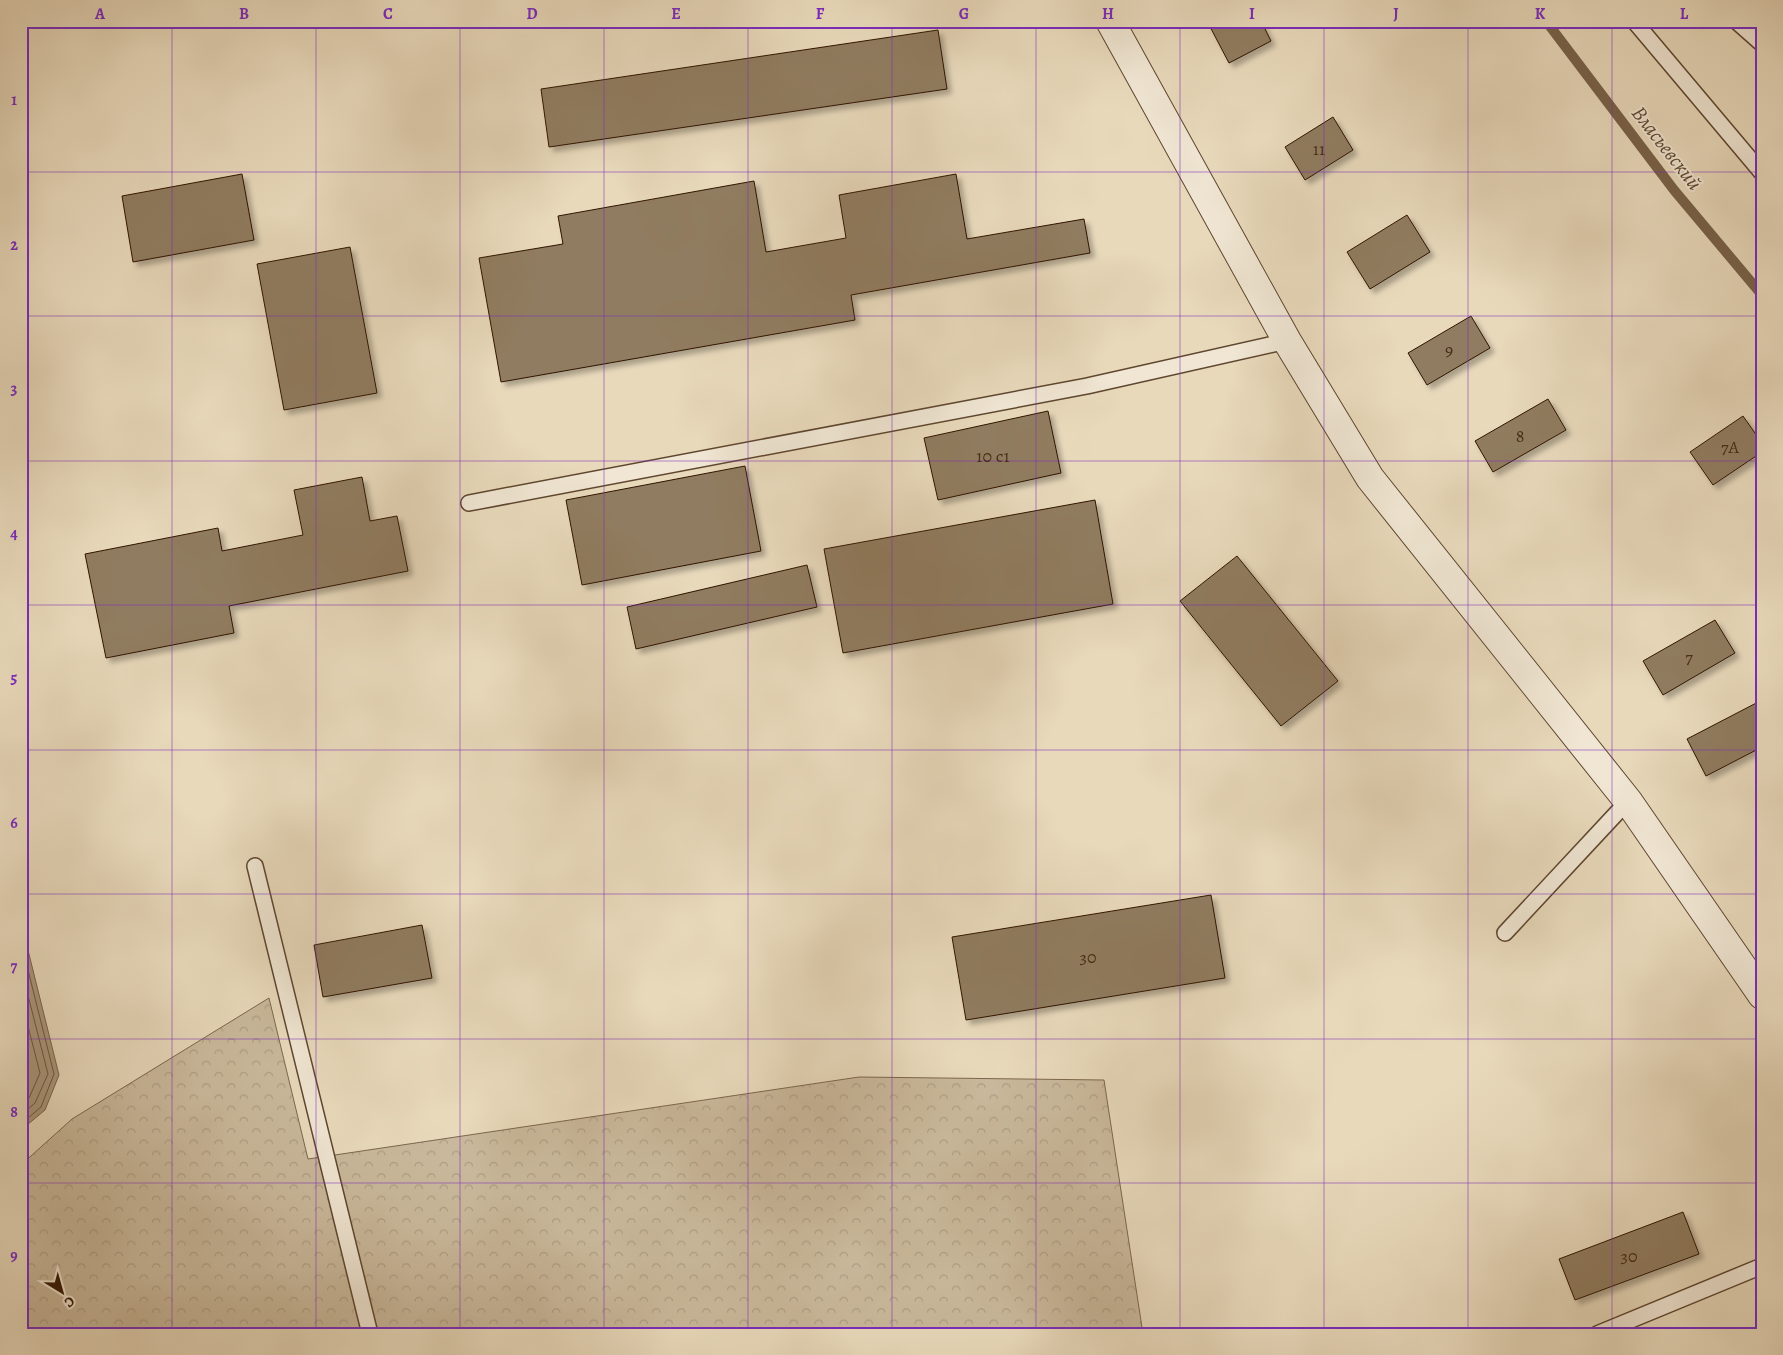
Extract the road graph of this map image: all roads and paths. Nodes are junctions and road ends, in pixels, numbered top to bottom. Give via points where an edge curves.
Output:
1 (1110, 21) edge
2 (1634, 21) edge
3 (1736, 21) edge
4 (1762, 44) edge
5 (1762, 174) edge
6 (1287, 340) junction
7 (469, 503) dead end
8 (1628, 801) junction
9 (255, 866) dead end
10 (1506, 933) dead end
11 (1762, 995) edge
12 (1762, 1266) edge
13 (370, 1334) edge
14 (1597, 1334) edge

1 - 6 street
2 - 5 lane
3 - 4 lane
6 - 7 lane via 1087,386
6 - 8 street via 1370,478
8 - 10 lane
8 - 11 street
9 - 13 lane
12 - 14 lane

